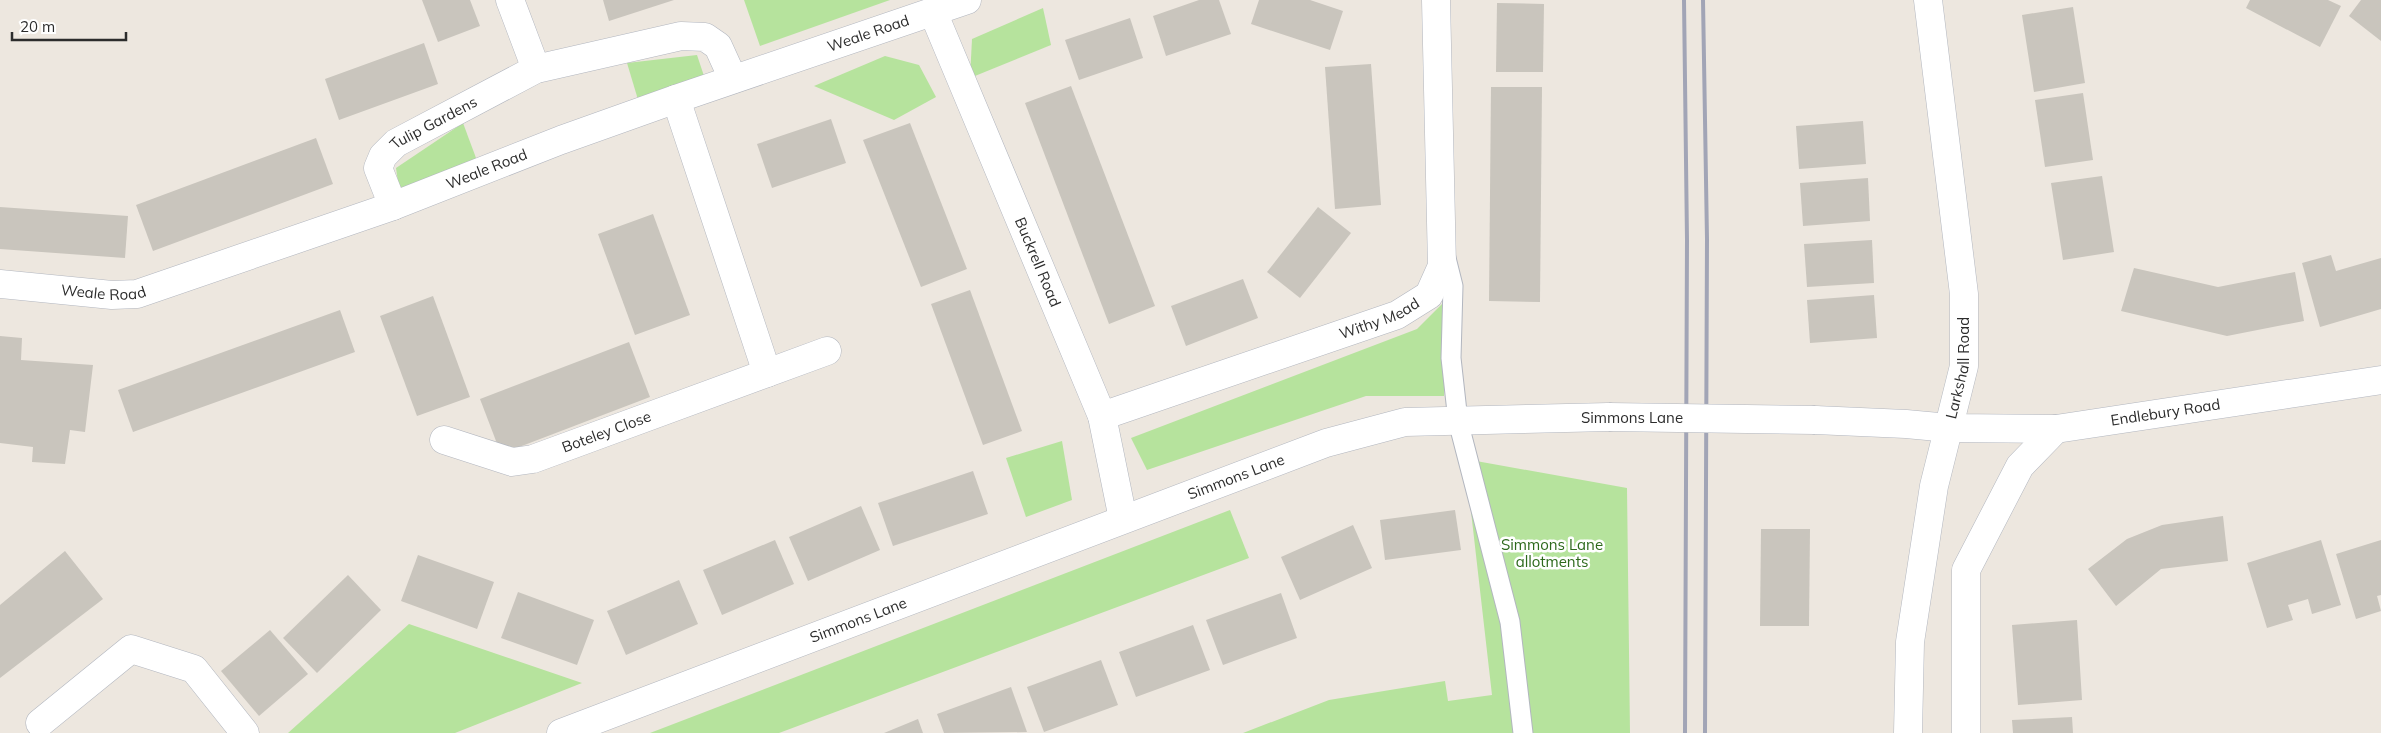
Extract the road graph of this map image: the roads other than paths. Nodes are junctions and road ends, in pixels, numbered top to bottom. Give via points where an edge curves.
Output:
1 (510, 0) edge
2 (967, 0) edge
3 (1436, 0) edge
4 (1928, 0) edge
5 (933, 12) junction
6 (536, 69) junction
7 (733, 79) junction
8 (676, 99) junction
9 (394, 206) junction
10 (1442, 257) junction
11 (0, 284) edge
12 (828, 351) dead end
13 (767, 373) junction
14 (2381, 380) edge
15 (1102, 416) junction
16 (1458, 421) junction
17 (1950, 428) junction
18 (2056, 429) junction
19 (444, 440) dead end
20 (1123, 519) junction
21 (40, 723) dead end
22 (245, 733) edge
23 (561, 733) edge
24 (1523, 733) edge
25 (1908, 733) edge
26 (1966, 733) edge

1 - 6 street
2 - 5 street, Weale Road
3 - 10 street, Withy Mead
4 - 17 street, Larkshall Road via 1964,294 1964,366
5 - 7 street, Weale Road
5 - 15 street, Buckrell Road
6 - 7 street, Tulip Gardens via 681,36 705,37 718,46
6 - 9 street, Tulip Gardens via 396,142 383,156 378,168
7 - 8 street, Weale Road
8 - 9 street, Weale Road
8 - 13 street
9 - 11 street, Weale Road via 137,294 112,295
10 - 15 street, Withy Mead via 1442,266 1429,295 1397,315
10 - 16 lane via 1446,258 1453,286 1451,358
12 - 13 street, Boteley Close
13 - 19 street, Boteley Close via 533,459 512,462
14 - 18 street, Endlebury Road
15 - 20 street, Buckrell Road
16 - 17 street, Simmons Lane, bridge via 1609,417 1815,420
16 - 20 street, Simmons Lane via 1405,422 1326,443
16 - 24 lane via 1510,622
17 - 18 street, Endlebury Road
17 - 25 street, Larkshall Road via 1934,486 1910,642
18 - 26 street via 2020,466 1966,570
20 - 23 street, Simmons Lane
21 - 22 street via 131,648 194,669

